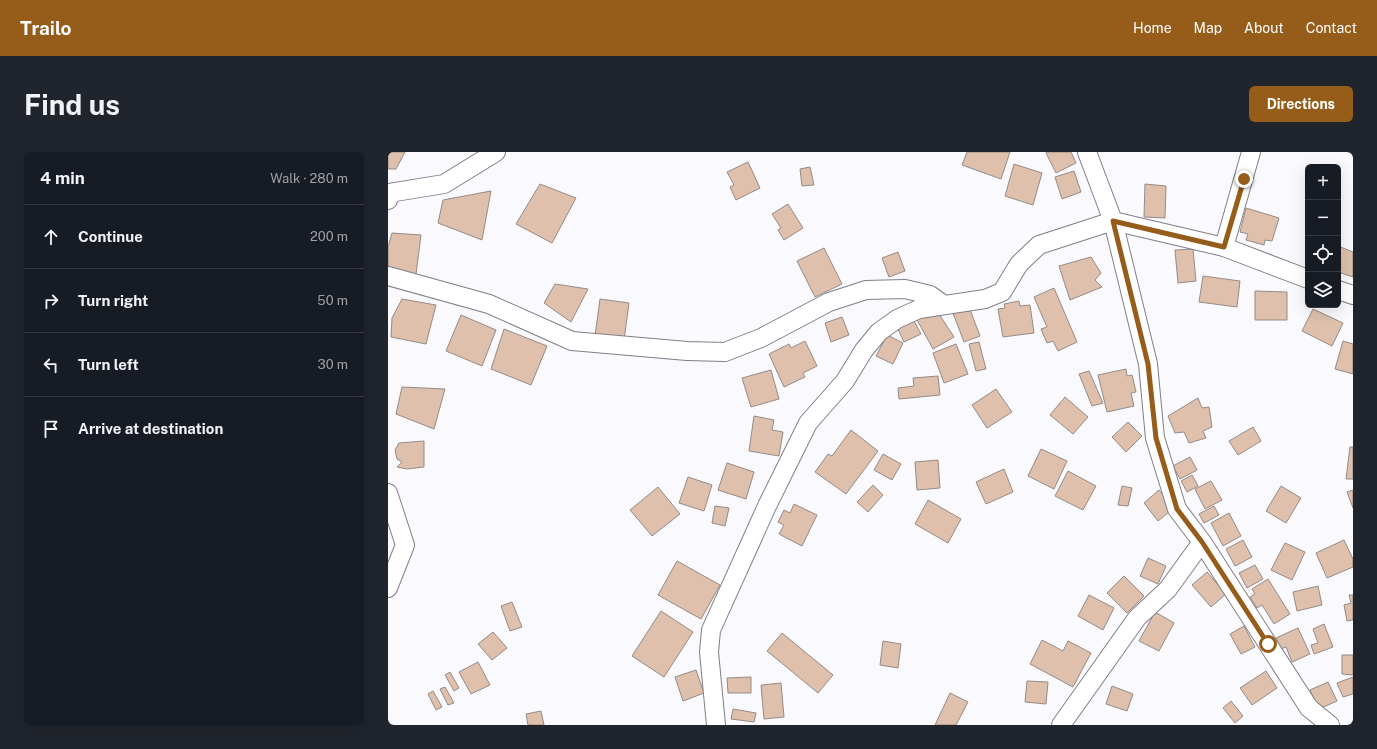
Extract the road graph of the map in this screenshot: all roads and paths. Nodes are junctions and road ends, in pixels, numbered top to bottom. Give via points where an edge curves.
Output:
1 (496, 152) edge
2 (1087, 152) edge
3 (1251, 152) edge
4 (388, 195) edge
5 (1113, 221) junction
6 (1224, 247) junction
7 (388, 276) edge
8 (1305, 277) edge
9 (1341, 291) edge
10 (1353, 295) edge
11 (944, 305) junction
12 (388, 492) edge
13 (1202, 542) junction
14 (388, 588) edge
15 (716, 725) edge
16 (1061, 725) edge
17 (1330, 725) edge

1 - 4 street via 444,184
2 - 5 street
3 - 6 street
5 - 6 street
5 - 11 street via 1039,245 1018,264 1002,292 985,299
5 - 13 street via 1148,364 1156,438 1177,509
6 - 8 street
7 - 11 street via 489,304 572,341 687,351 725,352 761,338 829,302 866,290 904,289 930,295
9 - 10 street
11 - 15 street via 920,309 897,319 879,332 864,350 845,381 808,423 767,506 712,630 709,652
12 - 14 street via 405,545
13 - 16 street via 1168,589 1137,618
13 - 17 street via 1309,708

